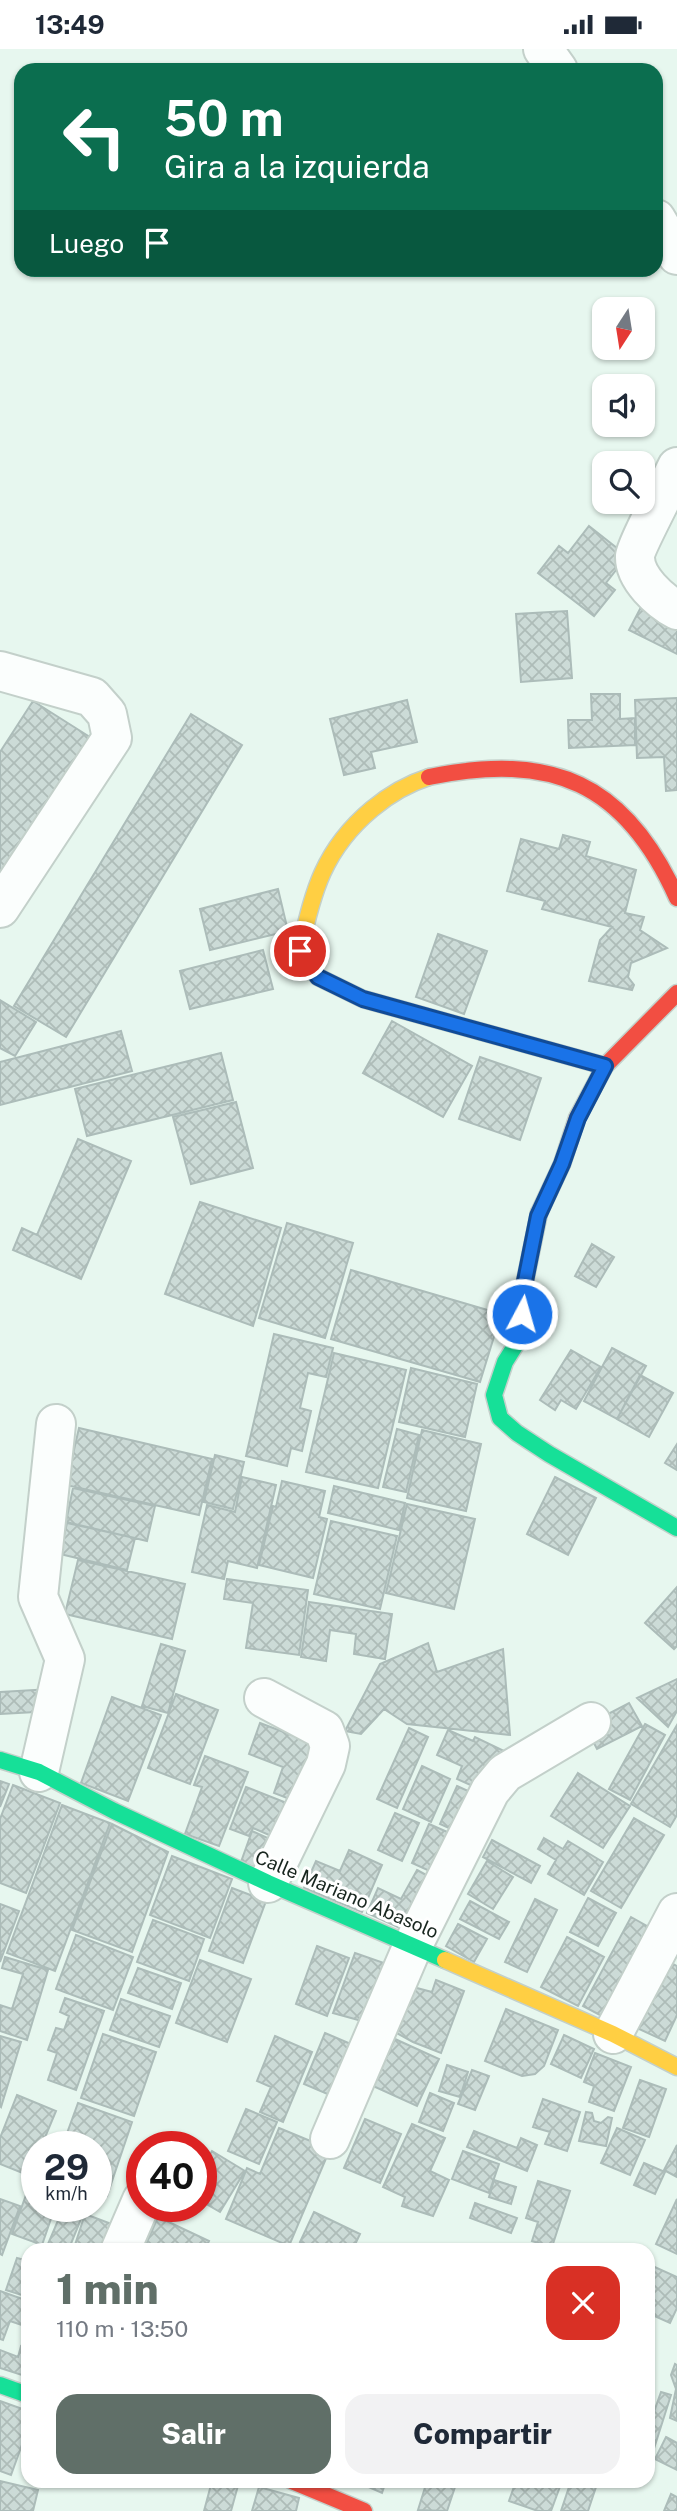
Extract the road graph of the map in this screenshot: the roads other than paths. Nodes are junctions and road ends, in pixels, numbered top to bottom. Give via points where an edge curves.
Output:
1 (663, 231) edge
2 (677, 255) edge
3 (677, 467) edge
4 (677, 610) edge
5 (0, 671) edge
6 (677, 898) edge
7 (0, 908) edge
8 (677, 993) edge
9 (605, 1066) junction
10 (56, 1424) dead end
11 (677, 1528) edge
12 (264, 1698) dead end
13 (591, 1722) dead end
14 (0, 1760) edge
15 (39, 1772) junction
16 (268, 1883) junction
17 (677, 1913) edge
18 (413, 1945) junction
19 (613, 2034) junction
20 (677, 2067) edge
21 (330, 2139) dead end
22 (133, 2222) edge
23 (123, 2243) edge
24 (0, 2385) edge
25 (21, 2392) edge
26 (309, 2488) edge
27 (364, 2511) edge

1 - 2 street
3 - 4 street via 635,555 640,576
5 - 7 street via 92,697 107,714 112,739
6 - 9 street via 663,865 641,832 586,788 533,770 472,770 412,782 368,812 333,850 310,903 300,951 318,977 363,999
8 - 9 street
9 - 11 street via 538,1216 523,1291 520,1338 505,1362 494,1395 500,1418 517,1433
10 - 15 street via 38,1597 65,1659
12 - 16 street via 324,1730 330,1746 326,1764
13 - 18 street via 505,1773 490,1791
14 - 15 street, Calle Mariano Abasolo
15 - 16 street, Calle Mariano Abasolo
16 - 18 street, Calle Mariano Abasolo
17 - 19 street
18 - 19 street, Calle Mariano Abasolo
18 - 21 street
19 - 20 street, Calle Mariano Abasolo
22 - 23 street
24 - 25 street
26 - 27 street

